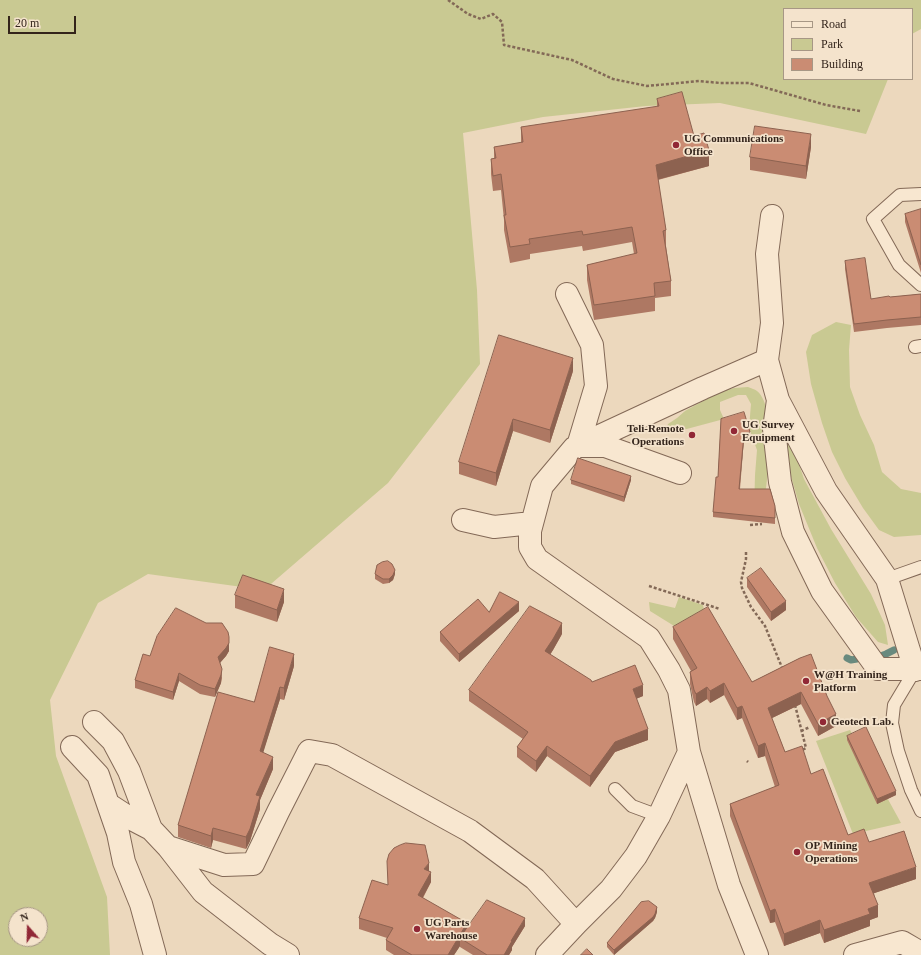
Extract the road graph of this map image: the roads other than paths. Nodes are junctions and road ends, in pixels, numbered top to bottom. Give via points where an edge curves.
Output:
1 (921, 194) edge
2 (772, 216) dead end
3 (921, 285) edge
4 (568, 294) dead end
5 (767, 360) junction
6 (778, 400) junction
7 (578, 446) junction
8 (680, 473) dead end
9 (464, 520) dead end
10 (532, 523) junction
11 (921, 567) edge
12 (887, 578) junction
13 (918, 670) edge
14 (94, 722) dead end
15 (72, 747) dead end
16 (689, 752) junction
17 (615, 789) dead end
18 (137, 790) junction
19 (108, 804) junction
20 (921, 811) edge
21 (659, 816) junction
22 (128, 817) junction
23 (151, 829) junction
24 (119, 841) junction
25 (168, 847) junction
26 (576, 924) junction
27 (921, 953) edge
28 (155, 955) edge
29 (288, 955) edge
30 (547, 955) edge
31 (757, 955) edge
32 (855, 955) edge

1 - 3 lane via 900,195 873,219 899,265
2 - 5 street via 767,254 772,323
4 - 7 street via 592,345 596,386
5 - 6 street
5 - 7 street
6 - 12 street via 826,491
6 - 13 street via 774,429 780,482 793,532 822,591 878,669
7 - 8 street via 606,446
7 - 10 street via 542,486
9 - 10 street via 494,527
10 - 16 street via 530,547 537,559 649,638 679,690
11 - 12 lane
12 - 13 street
13 - 20 lane via 894,705 892,723 898,751
14 - 18 street via 113,741 130,771
15 - 19 street via 98,775
16 - 21 street
16 - 31 street via 729,885
17 - 21 lane via 632,806
18 - 22 street
18 - 23 street
19 - 22 street
19 - 24 street
21 - 26 street via 636,856 611,890
22 - 23 street
22 - 24 street
23 - 24 street via 132,830
23 - 25 street
24 - 28 street via 124,862 141,904
25 - 26 street via 224,865 253,864 309,751 332,755 470,831 535,879
25 - 29 street via 204,892
26 - 30 street
27 - 32 street via 902,942

